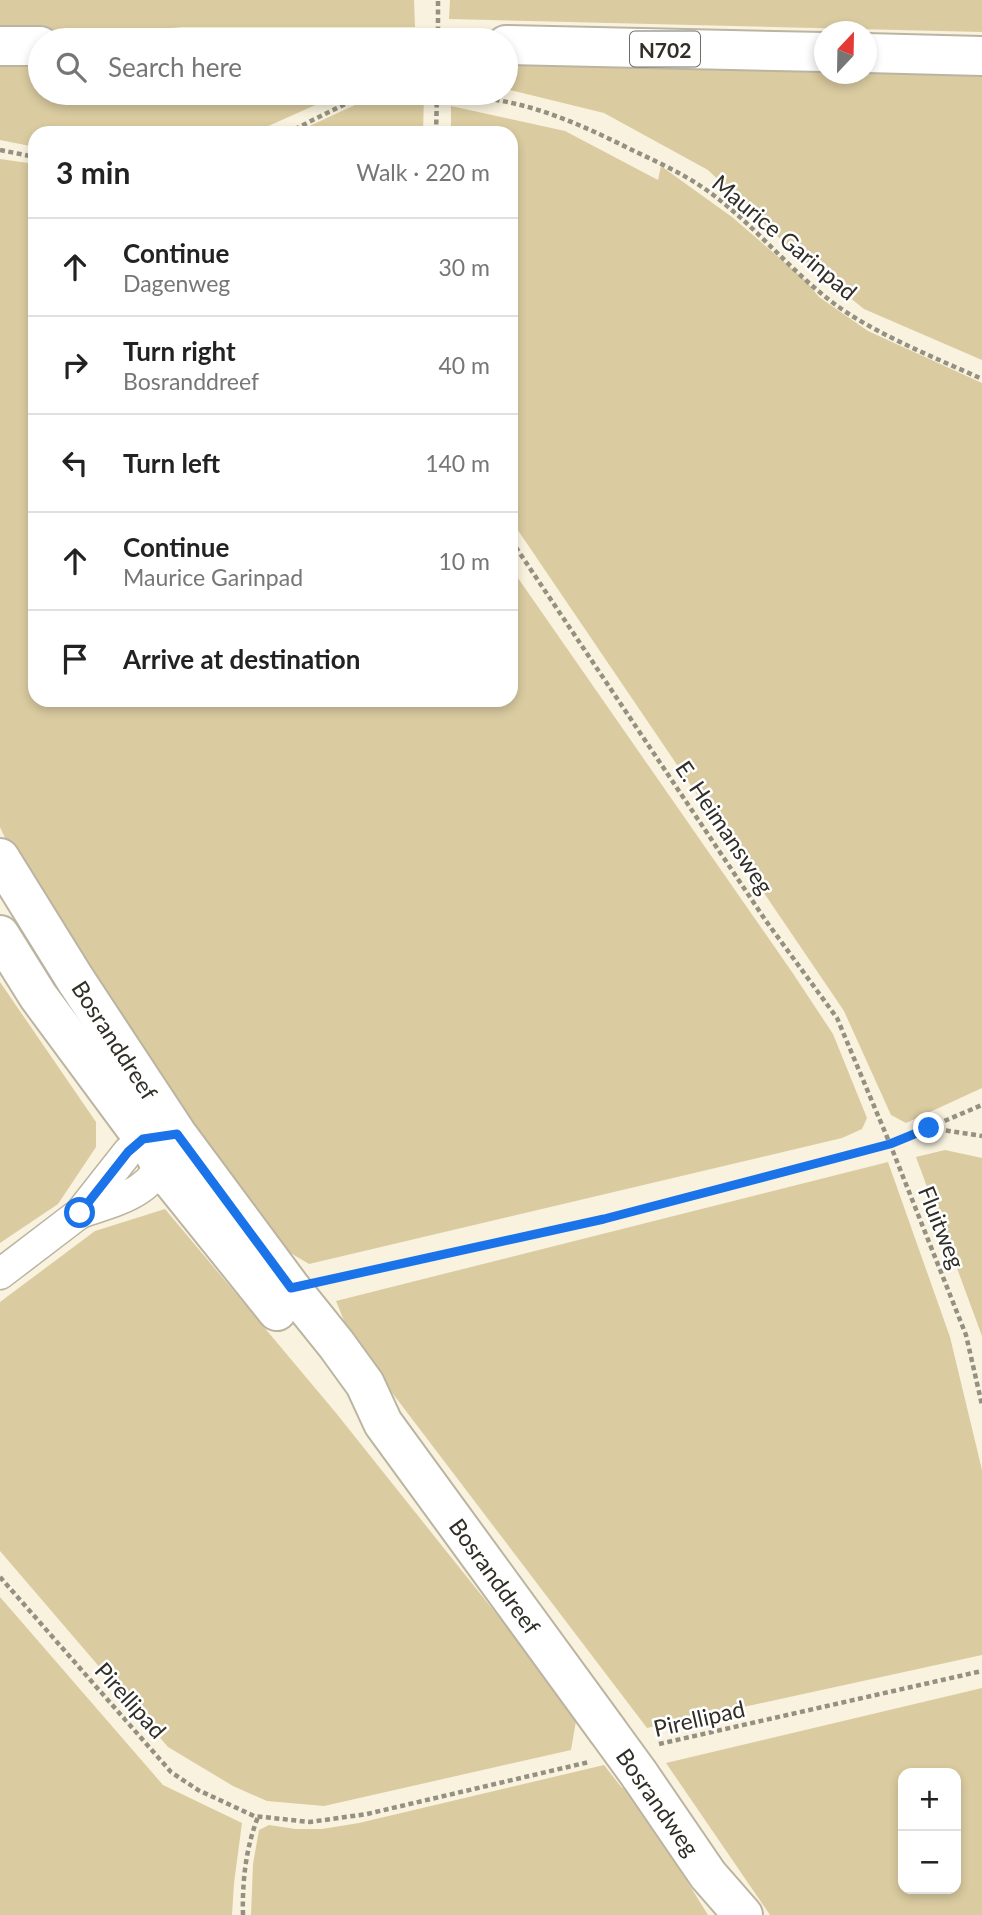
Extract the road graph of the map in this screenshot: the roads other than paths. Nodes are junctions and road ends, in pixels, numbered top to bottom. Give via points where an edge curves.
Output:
1 (518, 45) edge
2 (0, 46) edge
3 (28, 46) edge
4 (814, 52) edge
5 (877, 53) edge
6 (982, 56) edge
7 (0, 858) edge
8 (0, 935) edge
9 (161, 1147) junction
10 (0, 1274) edge
11 (383, 1423) junction
12 (599, 1746) joint
13 (708, 1875) junction
14 (727, 1915) edge
15 (743, 1915) edge

1 - 4 main road, N702
2 - 3 main road
5 - 6 main road
7 - 9 main road, Bosranddreef via 75,979
8 - 9 main road, Bosranddreef via 38,996
9 - 10 street via 128,1152 80,1213
9 - 11 main road, Bosranddreef via 337,1385
9 - 11 main road, Bosranddreef via 291,1288 365,1384
11 - 12 main road, Bosranddreef
12 - 13 main road, Bosrandweg, bridge via 648,1759
13 - 14 main road
13 - 15 main road

